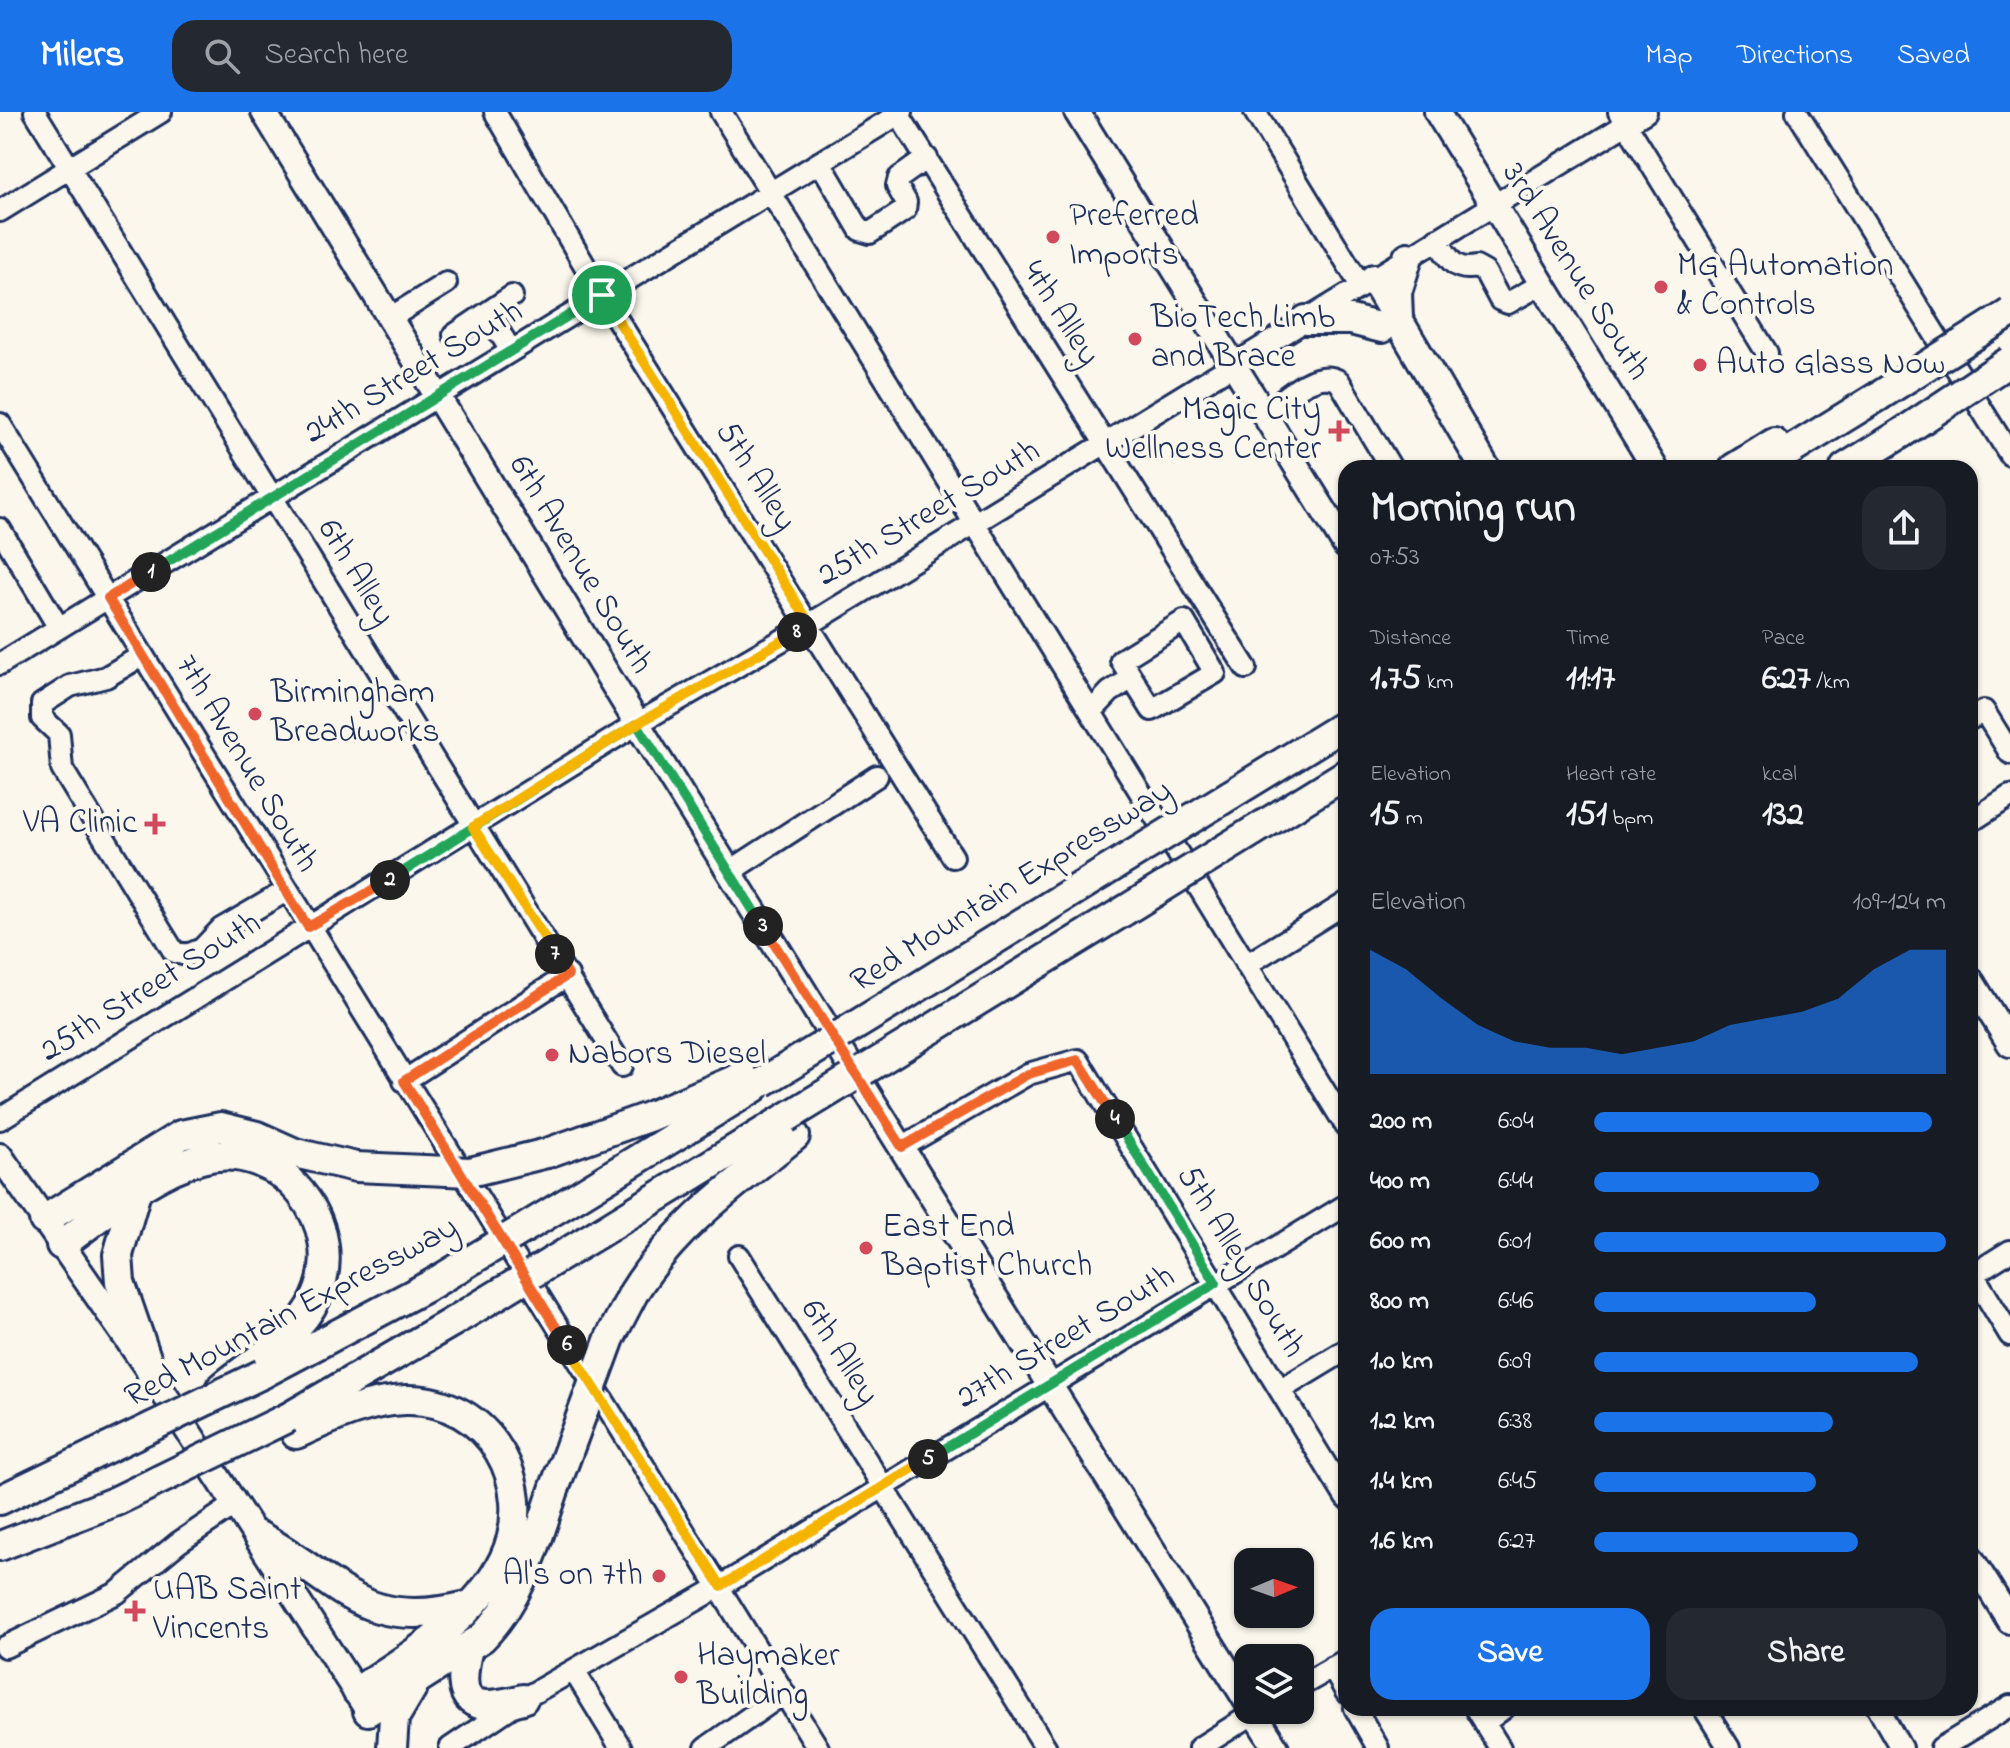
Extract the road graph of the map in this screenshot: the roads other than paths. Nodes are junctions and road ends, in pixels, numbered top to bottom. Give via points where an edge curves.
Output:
1 (35, 112) edge
2 (161, 112) edge
3 (264, 112) edge
4 (495, 112) edge
5 (721, 112) edge
6 (1077, 112) edge
7 (1255, 112) edge
8 (1437, 112) edge
9 (1646, 112) edge
10 (1797, 112) edge
11 (899, 113) edge
12 (1623, 118) edge
13 (873, 119) edge
14 (927, 158) junction
15 (820, 162) junction
16 (69, 169) junction
17 (771, 192) junction
18 (1494, 205) junction
19 (0, 211) edge
20 (1437, 239) junction
21 (1408, 257) junction
22 (1367, 282) junction
23 (446, 283) dead end
24 (1542, 284) junction
25 (602, 295) junction
26 (512, 296) dead end
27 (488, 313) junction
28 (2010, 313) edge
29 (390, 318) junction
30 (1306, 320) junction
31 (1390, 324) junction
32 (454, 335) dead end
33 (511, 351) junction
34 (1767, 353) dead end
35 (2010, 361) edge
36 (1234, 364) junction
37 (438, 396) junction
38 (1265, 414) junction
39 (0, 424) edge
40 (1104, 445) junction
41 (8, 454) edge
42 (2010, 455) edge
43 (1386, 460) edge
44 (1463, 460) edge
45 (1480, 460) edge
46 (1650, 460) edge
47 (1756, 460) edge
48 (1858, 460) edge
49 (273, 497) junction
50 (974, 523) junction
51 (0, 529) edge
52 (1338, 533) edge
53 (108, 598) junction
54 (810, 624) junction
55 (59, 628) junction
56 (143, 655) junction
57 (0, 664) edge
58 (1246, 668) dead end
59 (1132, 678) junction
60 (1091, 712) junction
61 (1978, 716) edge
62 (637, 724) junction
63 (1338, 729) edge
64 (2010, 753) edge
65 (877, 776) dead end
66 (1338, 779) edge
67 (1338, 786) edge
68 (2010, 796) edge
69 (1300, 802) junction
70 (1978, 817) edge
71 (473, 827) junction
72 (953, 857) dead end
73 (729, 872) junction
74 (286, 891) junction
75 (1338, 908) edge
76 (308, 927) junction
77 (1246, 965) junction
78 (568, 975) junction
79 (1978, 992) edge
80 (2010, 1044) edge
81 (622, 1066) dead end
82 (759, 1077) junction
83 (404, 1081) junction
84 (1338, 1113) edge
85 (0, 1119) edge
86 (791, 1127) junction
87 (902, 1147) junction
88 (0, 1156) edge
89 (136, 1192) junction
90 (1338, 1210) edge
91 (44, 1220) junction
92 (61, 1245) junction
93 (2010, 1251) edge
94 (739, 1256) dead end
95 (1978, 1269) edge
96 (1216, 1283) junction
97 (1978, 1284) edge
98 (2010, 1335) edge
99 (1338, 1355) edge
100 (257, 1368) junction
101 (152, 1375) junction
102 (1051, 1386) junction
103 (1280, 1390) junction
104 (292, 1426) junction
105 (885, 1484) junction
106 (1338, 1485) edge
107 (0, 1500) edge
108 (236, 1504) junction
109 (259, 1536) junction
110 (0, 1546) edge
111 (1978, 1570) edge
112 (721, 1586) junction
113 (467, 1606) junction
114 (2010, 1621) edge
115 (5, 1647) dead end
116 (468, 1648) junction
117 (1338, 1665) edge
118 (574, 1671) junction
119 (1234, 1677) edge
120 (1314, 1678) edge
121 (417, 1681) junction
122 (784, 1693) junction
123 (523, 1699) junction
124 (363, 1701) junction
125 (2010, 1706) edge
126 (1360, 1716) edge
127 (1481, 1716) edge
128 (1709, 1716) edge
129 (1883, 1716) edge
130 (1234, 1723) edge
131 (1262, 1724) edge
132 (391, 1748) edge
133 (450, 1748) edge
134 (621, 1748) edge
135 (706, 1748) edge
136 (818, 1748) edge
137 (1046, 1748) edge
138 (1199, 1748) edge
139 (1276, 1748) edge
140 (1378, 1748) edge
141 (1500, 1748) edge
142 (1729, 1748) edge
143 (1901, 1748) edge
144 (1941, 1748) edge

1 - 16 street, 6th Alley
2 - 16 street
3 - 29 main road, 6th Avenue South
4 - 25 street
5 - 17 street
6 - 36 main road
7 - 22 street
8 - 18 main road, 3rd Avenue South
9 - 12 street, 25th Street South
10 - 42 street
11 - 13 street, 24th Street South
11 - 14 street, 4th Alley
12 - 18 street, 25th Street South
12 - 34 street
13 - 15 street, 24th Street South
14 - 15 street via 899,178 905,210 870,233 860,230
14 - 40 street, 4th Alley
15 - 17 street, 24th Street South
16 - 19 street
16 - 49 street, 6th Alley
17 - 25 street, 24th Street South
17 - 50 street
18 - 20 street, 25th Street South
18 - 24 main road, 3rd Avenue South
20 - 21 street, 25th Street South
20 - 24 street via 1454,266 1485,272 1500,300 1508,303
21 - 22 street, 25th Street South
21 - 31 highway
22 - 30 street, 25th Street South
22 - 31 highway
23 - 29 street
24 - 46 main road, 3rd Avenue South
25 - 33 street, 24th Street South
25 - 54 street, 5th Alley
26 - 27 street
27 - 32 street
27 - 33 street
28 - 47 highway, bridge via 1868,404 1827,414
29 - 37 main road, 6th Avenue South
30 - 31 highway
30 - 36 street, 25th Street South
31 - 44 highway
31 - 45 highway
33 - 37 street, 24th Street South
35 - 48 highway, bridge
36 - 38 main road
36 - 40 street, 25th Street South
37 - 49 street, 24th Street South
37 - 62 main road, 6th Avenue South
38 - 43 street via 1312,381 1333,378
38 - 52 main road
39 - 41 street, 7th Avenue South
40 - 50 street, 25th Street South
40 - 58 street, 4th Alley
41 - 53 street, 7th Avenue South
49 - 53 street, 24th Street South
49 - 71 street, 6th Alley
50 - 54 street, 25th Street South
50 - 60 street
51 - 55 street
53 - 55 street, 24th Street South
53 - 56 street, 7th Avenue South
54 - 62 street, 25th Street South
54 - 72 street, 5th Alley
55 - 57 street, 24th Street South
56 - 74 street, 7th Avenue South
56 - 74 street via 42,704 42,718 59,734 62,769 174,952 187,955 202,949 221,929
59 - 59 street via 1121,660 1184,621 1215,673 1152,710
59 - 60 street
60 - 77 street
61 - 64 street
62 - 71 street, 25th Street South
62 - 73 main road, 6th Avenue South
63 - 82 highway, Red Mountain Expressway, bridge via 976,951 945,956
65 - 73 street
66 - 69 highway
67 - 69 highway
68 - 70 street
69 - 86 highway, bridge via 882,1059
71 - 76 street, 25th Street South
71 - 78 street, 6th Alley
73 - 87 main road, 6th Avenue South
74 - 76 street, 7th Avenue South
75 - 77 street
76 - 83 street, 7th Avenue South
76 - 85 street, 25th Street South
77 - 84 street
78 - 81 street, 6th Alley
78 - 83 street
79 - 80 main road
82 - 91 highway, bridge via 547,1153 470,1172 356,1167 221,1127 181,1135
82 - 100 highway, Red Mountain Expressway, bridge via 432,1284
83 - 112 street, 7th Avenue South
86 - 104 highway, bridge via 599,1233
86 - 116 highway, bridge via 698,1214 634,1292 610,1338 513,1600
87 - 96 street, 5th Alley South via 1028,1074 1078,1060
87 - 102 main road, 6th Avenue South
88 - 91 main road
89 - 92 highway
89 - 100 highway via 179,1166 224,1156 268,1165 305,1198 322,1234 324,1257 316,1298
89 - 101 highway via 118,1255 120,1282
90 - 96 street, 27th Street South
91 - 92 main road
92 - 101 main road
93 - 95 street
94 - 105 street, 6th Alley
96 - 102 street, 27th Street South
96 - 103 street, 5th Alley South
97 - 98 street
99 - 103 street
100 - 107 highway, Red Mountain Expressway, bridge via 205,1402
101 - 108 main road
102 - 105 street, 27th Street South
102 - 119 main road, 6th Avenue South
103 - 106 street, 5th Alley South
104 - 110 highway via 64,1533 43,1529
104 - 113 highway via 406,1400 454,1410 486,1432 509,1466 515,1521 505,1557
105 - 112 street, 27th Street South
105 - 137 street, 6th Alley
108 - 109 main road
108 - 115 street via 117,1593
109 - 113 highway via 380,1611 418,1614
109 - 124 main road
111 - 114 main road
112 - 118 street, 27th Street South
112 - 122 street, 7th Avenue South
113 - 124 highway
116 - 121 highway
116 - 123 highway via 463,1682 472,1700 491,1708
117 - 120 street
118 - 123 street, 27th Street South
118 - 134 street
121 - 124 highway
121 - 132 highway via 394,1718
122 - 135 street
122 - 136 street, 7th Avenue South
123 - 133 street, 27th Street South
124 - 132 street
125 - 144 street
126 - 140 street
127 - 141 street
128 - 142 street
129 - 143 street
130 - 138 street
131 - 139 main road, 6th Avenue South

